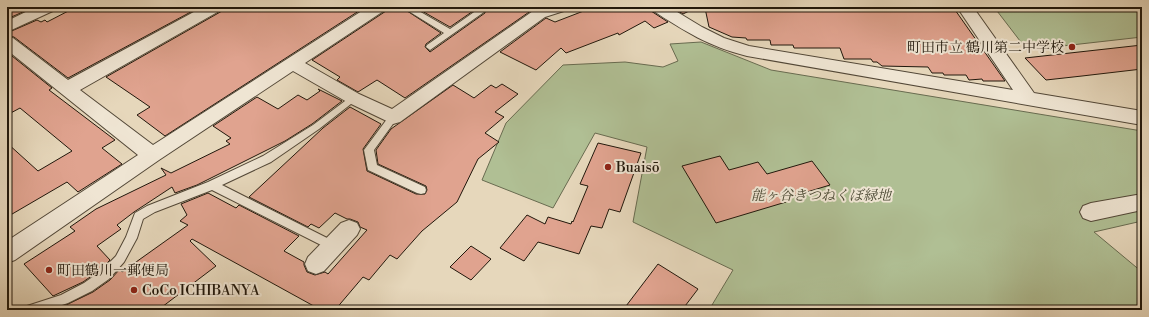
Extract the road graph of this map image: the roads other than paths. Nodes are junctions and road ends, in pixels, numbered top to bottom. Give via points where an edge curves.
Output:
1 (49, 7) edge
2 (215, 7) edge
3 (379, 7) edge
4 (406, 7) edge
5 (561, 7) edge
6 (658, 7) edge
7 (965, 7) edge
8 (480, 12) dead end
9 (7, 27) edge
10 (450, 33) junction
11 (7, 42) edge
12 (430, 47) dead end
13 (293, 64) junction
14 (67, 89) junction
15 (353, 98) junction
16 (1028, 98) junction
17 (393, 117) junction
18 (1142, 118) edge
19 (152, 156) junction
20 (212, 185) junction
21 (421, 190) dead end
22 (1142, 202) edge
23 (1091, 212) dead end
24 (350, 229) dead end
25 (333, 246) junction
26 (7, 253) edge
27 (316, 264) dead end
28 (31, 310) edge

1 - 9 street
2 - 14 street
3 - 13 street
4 - 10 lane
5 - 17 street via 539,14
6 - 16 street via 718,42 747,51
7 - 16 street
8 - 10 lane
10 - 12 lane
11 - 14 street
13 - 15 street
13 - 19 street
14 - 19 street
15 - 17 street
15 - 20 lane via 316,127 267,159
16 - 18 street
17 - 21 lane via 368,150 372,167
19 - 26 street
20 - 25 lane
20 - 28 lane via 139,216 120,259 105,275 64,299
22 - 23 street
24 - 25 street
25 - 27 street

